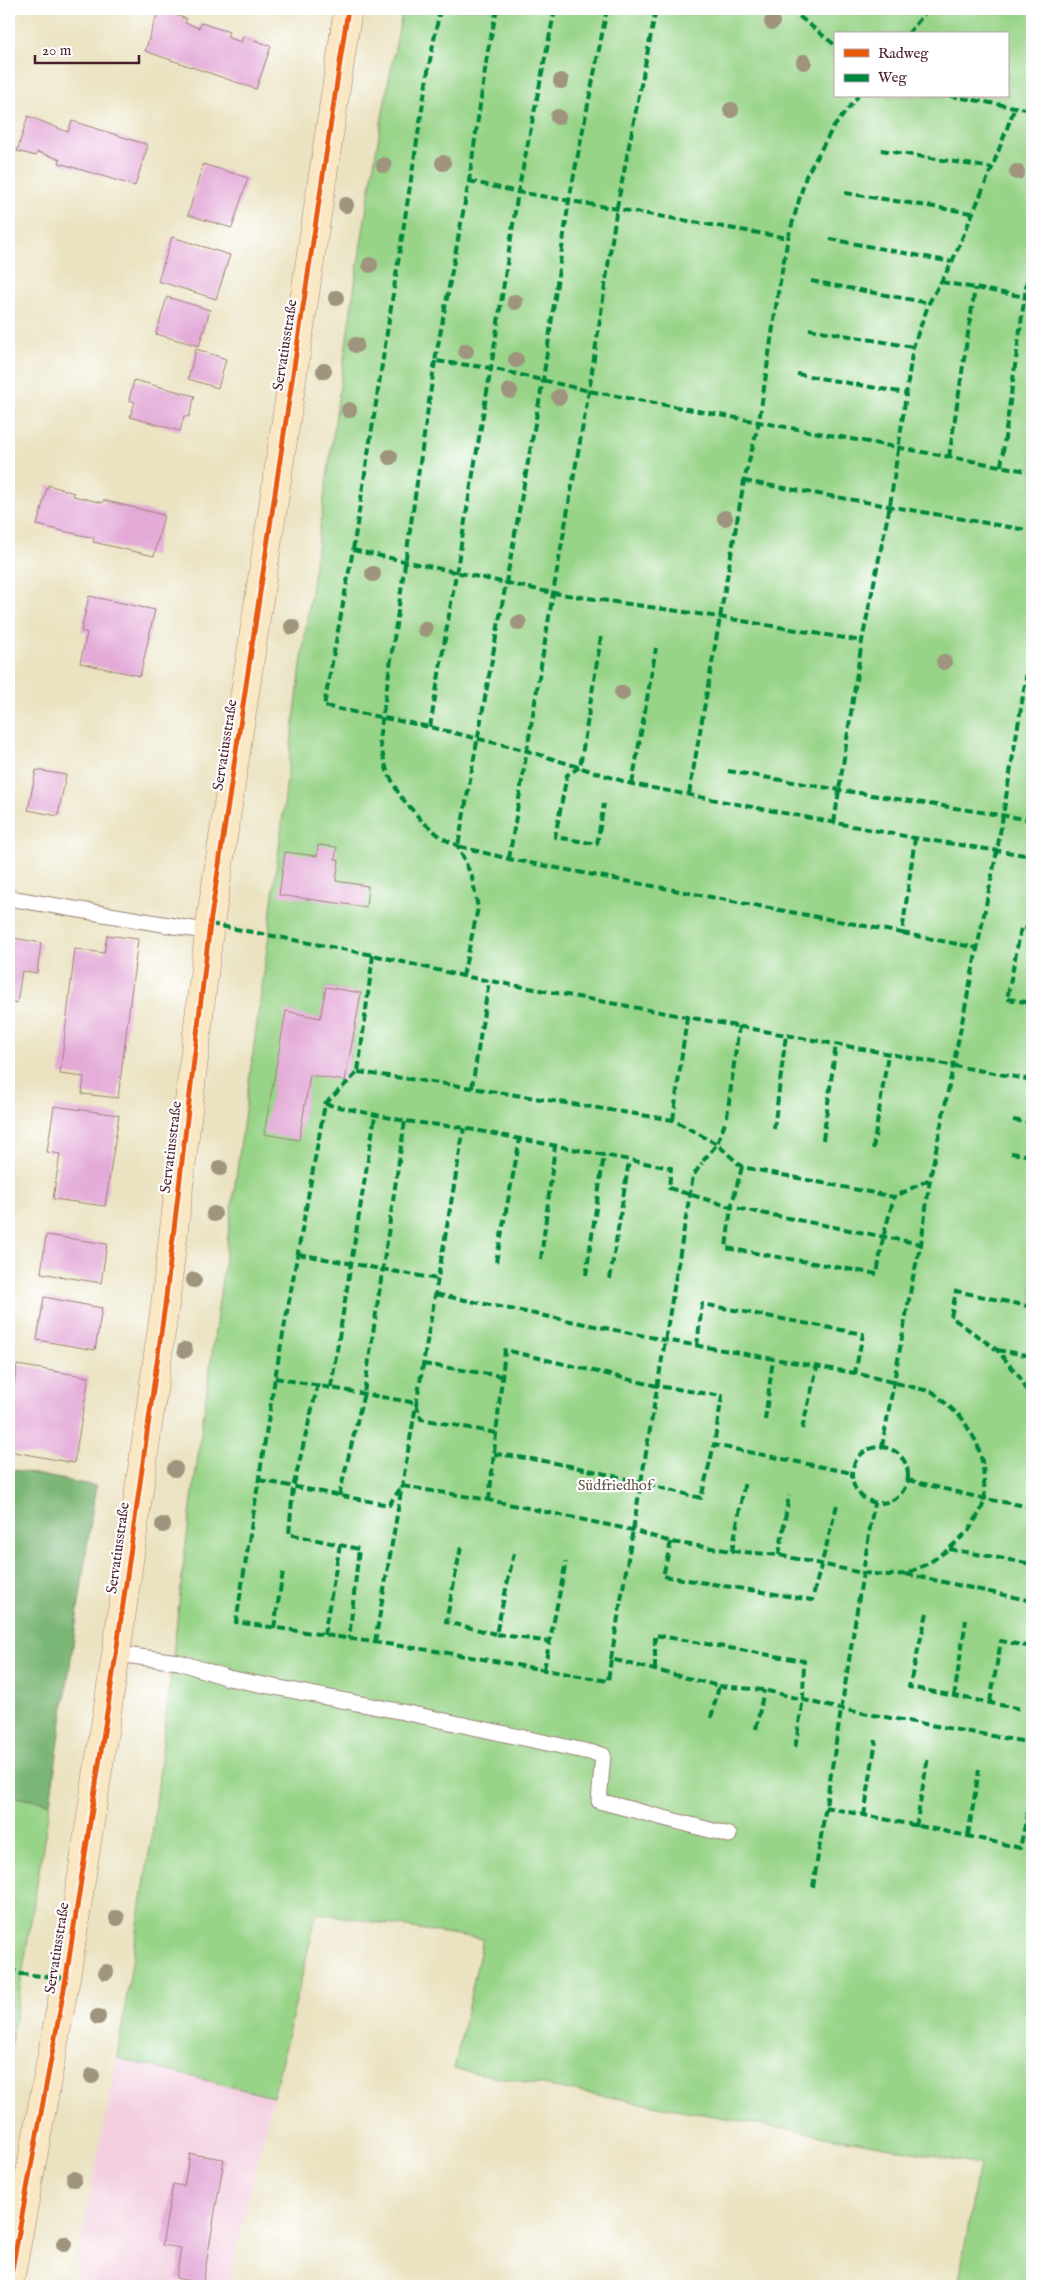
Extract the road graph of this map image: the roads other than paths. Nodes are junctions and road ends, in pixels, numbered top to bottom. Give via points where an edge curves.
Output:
1 (348, 9) edge
2 (9, 898) edge
3 (210, 932) junction
4 (116, 1654) junction
5 (729, 1835) dead end
6 (9, 2286) edge

1 - 3 street, Servatiusstraße
2 - 3 lane
3 - 4 street, Servatiusstraße via 165,1305
4 - 5 lane via 180,1662 228,1678 603,1755 599,1801
4 - 6 street, Servatiusstraße via 66,1978

